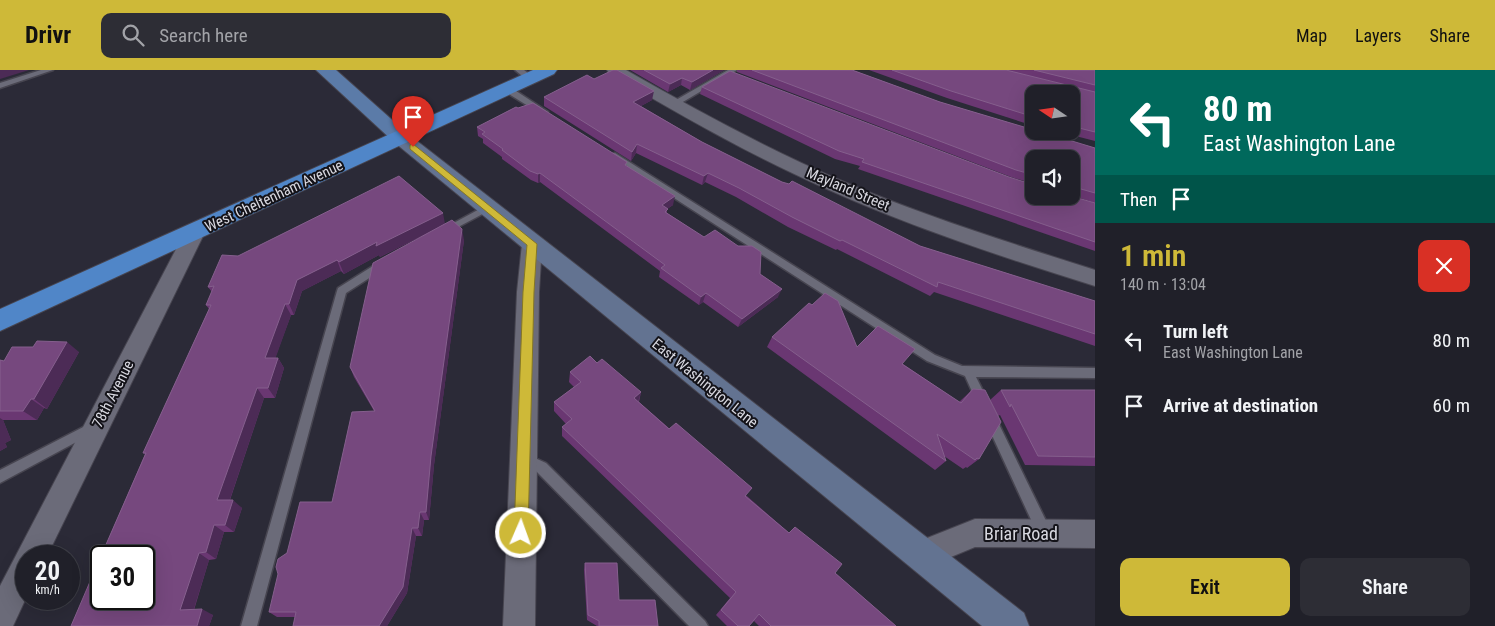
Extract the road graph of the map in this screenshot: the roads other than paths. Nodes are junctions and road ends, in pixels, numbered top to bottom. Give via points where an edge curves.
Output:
1 (49, 70) edge
2 (325, 70) edge
3 (548, 70) edge
4 (615, 70) edge
5 (732, 73) edge
6 (524, 74) edge
7 (0, 86) edge
8 (507, 89) junction
9 (673, 104) junction
10 (556, 119) edge
11 (401, 138) junction
12 (606, 150) edge
13 (487, 208) junction
14 (195, 232) junction
15 (437, 234) edge
16 (532, 244) junction
17 (396, 256) edge
18 (1095, 278) edge
19 (0, 322) edge
20 (968, 371) junction
21 (1095, 374) edge
22 (97, 425) junction
23 (524, 458) junction
24 (0, 477) edge
25 (1045, 533) junction
26 (1095, 534) edge
27 (37, 545) edge
28 (922, 554) junction
29 (15, 588) edge
30 (0, 619) edge
31 (250, 626) edge
32 (519, 626) edge
33 (700, 626) edge
34 (1011, 626) edge

1 - 7 lane
2 - 11 main road
3 - 6 highway, West Cheltenham Avenue
4 - 9 street, Mayland Street
5 - 9 lane
6 - 8 highway, West Cheltenham Avenue
8 - 10 lane
8 - 11 highway, West Cheltenham Avenue
9 - 18 street, Mayland Street via 836,186 958,233
11 - 13 main road, East Washington Lane
11 - 14 highway, West Cheltenham Avenue
12 - 20 lane via 931,358
13 - 15 lane
13 - 16 main road, East Washington Lane
14 - 19 highway, West Cheltenham Avenue
14 - 22 street, 78th Avenue
16 - 23 street
16 - 28 main road, East Washington Lane
17 - 31 lane via 342,291
20 - 21 lane
20 - 25 lane
22 - 24 lane
22 - 27 street, 78th Avenue
23 - 32 street
23 - 33 lane via 540,467
25 - 26 street, Briar Road
25 - 28 street, Briar Road via 975,533
28 - 34 main road, East Washington Lane
29 - 30 street

